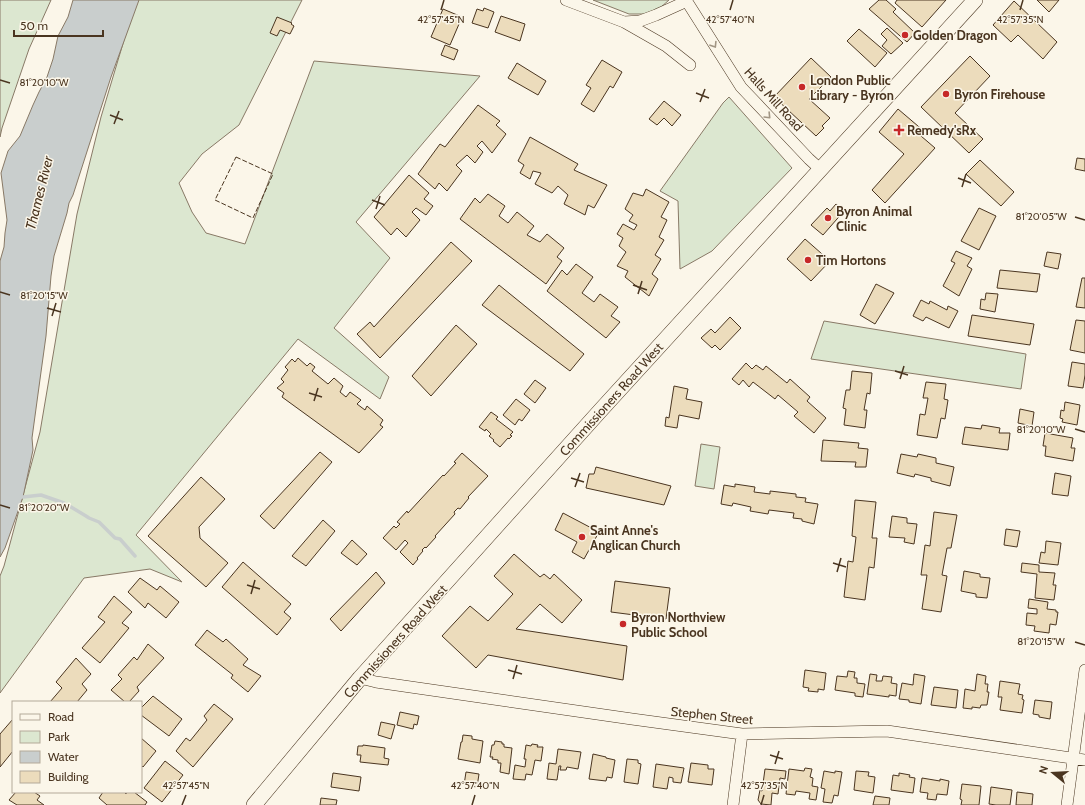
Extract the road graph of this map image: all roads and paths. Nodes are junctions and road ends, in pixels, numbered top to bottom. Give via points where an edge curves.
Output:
1 (566, 0) edge
2 (975, 0) edge
3 (686, 1) edge
4 (624, 22) junction
5 (690, 65) dead end
6 (820, 169) junction
7 (1085, 670) edge
8 (360, 678) junction
9 (742, 734) junction
10 (1073, 758) junction
11 (1085, 760) edge
12 (254, 805) edge
13 (733, 805) edge
14 (1067, 805) edge

1 - 4 street, Halls Mill Road
2 - 6 main road, Commissioners Road West
3 - 4 street, Halls Mill Road via 640,21
3 -> 6 street, Halls Mill Road via 741,87
4 - 5 street, Halls Mill Road via 666,46
6 - 8 main road, Commissioners Road West
7 - 10 street
8 - 9 street, Stephen Street
8 - 12 main road, Commissioners Road West
9 - 10 street, Stephen Street via 887,731
9 - 13 street
10 - 11 street, Stephen Street
10 - 14 street

